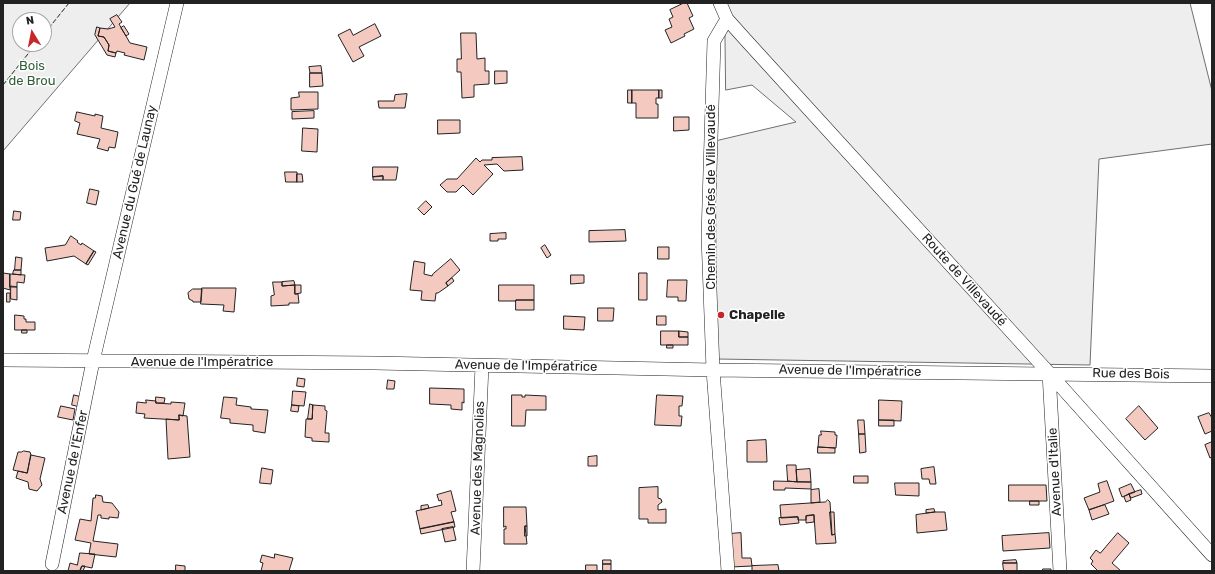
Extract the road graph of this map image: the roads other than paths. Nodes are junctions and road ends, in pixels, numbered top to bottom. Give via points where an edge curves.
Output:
1 (177, 3) edge
2 (720, 3) edge
3 (727, 19) junction
4 (3, 360) edge
5 (93, 361) junction
6 (482, 366) junction
7 (713, 370) junction
8 (1049, 373) junction
9 (1212, 376) edge
10 (1212, 555) edge
11 (52, 564) dead end
12 (473, 571) edge
13 (728, 571) edge
14 (1060, 571) edge

1 - 5 street, Avenue du Gué de Launay
2 - 3 street, Route de Villevaudé
3 - 7 street, Chemin des Grés de Villevaudé via 714,41 708,236
3 - 8 street, Route de Villevaudé
4 - 5 street, Avenue de l'Impératrice
5 - 6 street, Avenue de l'Impératrice
5 - 11 street, Avenue de l'Enfer
6 - 7 street, Avenue de l'Impératrice
6 - 12 street, Avenue des Magnolias
7 - 8 street, Avenue de l'Impératrice
7 - 13 street, Chemin des Grés de Villevaudé
8 - 9 street, Rue des Bois
8 - 10 street, Route de Villevaudé
8 - 14 street, Avenue d'Italie

